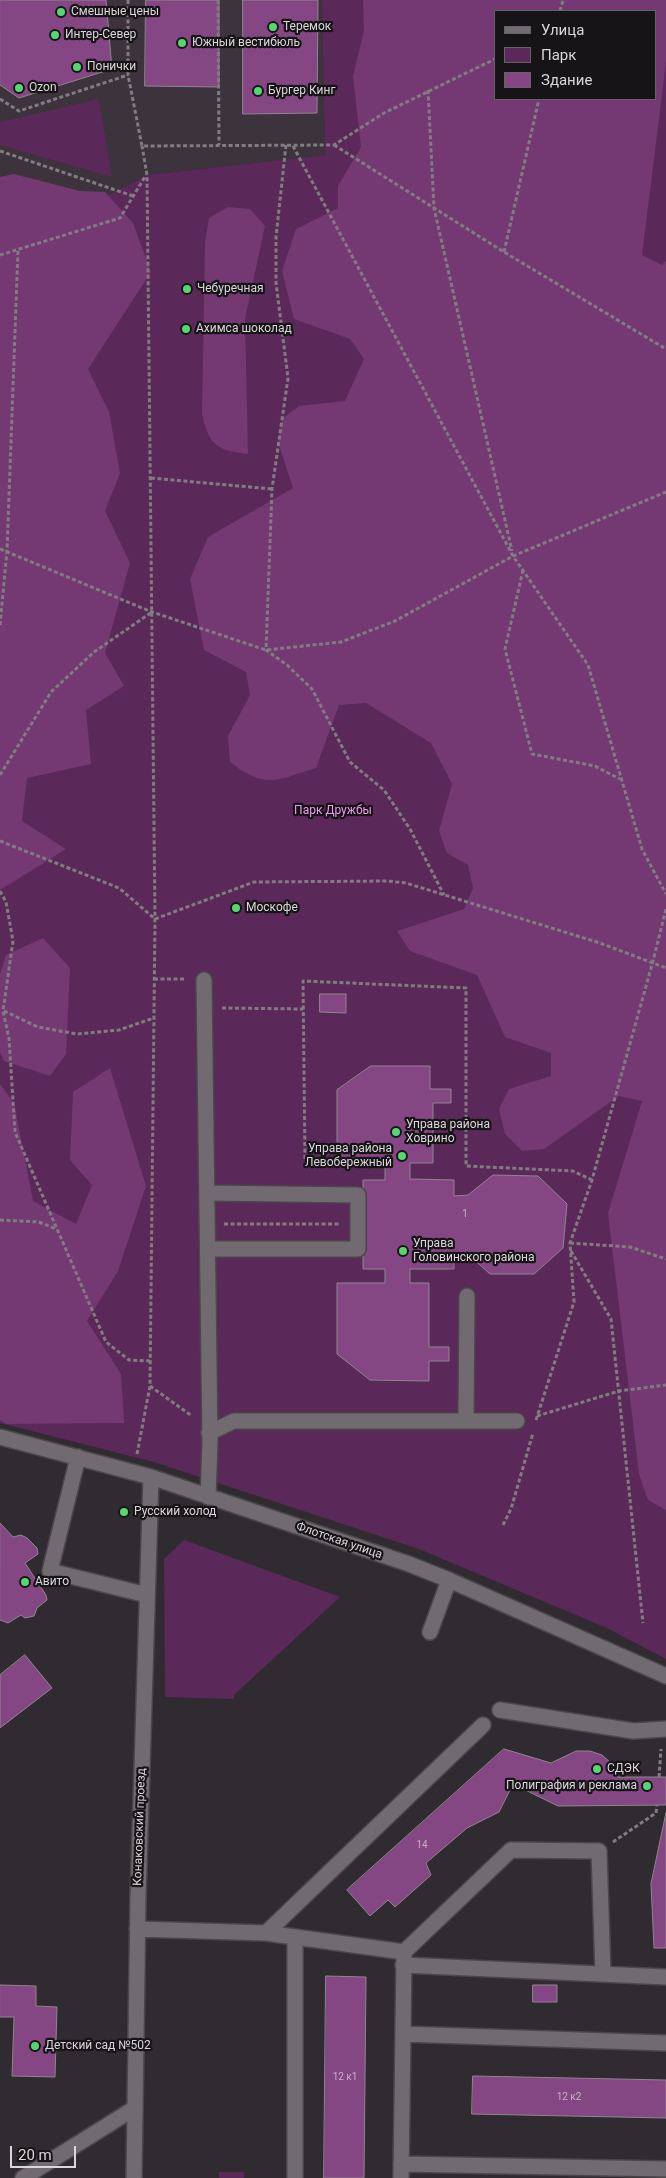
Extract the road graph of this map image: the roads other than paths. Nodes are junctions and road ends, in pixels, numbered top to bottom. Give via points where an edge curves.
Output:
1 (204, 980) road end
2 (207, 1193) junction
3 (208, 1249) junction
4 (467, 1296) dead end
5 (466, 1420) junction
6 (517, 1421) road end
7 (210, 1433) junction
8 (0, 1437) edge
9 (78, 1457) junction
10 (151, 1477) junction
11 (208, 1497) junction
12 (449, 1580) junction
13 (147, 1595) junction
14 (430, 1632) dead end
15 (666, 1676) edge
16 (500, 1710) dead end
17 (483, 1725) dead end
18 (666, 1729) edge
19 (137, 1929) junction
20 (266, 1933) junction
21 (295, 1937) junction
22 (404, 1959) junction
23 (603, 1974) junction
24 (666, 1977) edge
25 (403, 2034) junction
26 (666, 2043) edge
27 (135, 2108) junction
28 (666, 2169) edge
29 (401, 2171) edge
30 (22, 2178) edge
31 (134, 2178) edge
32 (295, 2178) edge

1 - 2 street
2 - 3 street
2 - 3 street via 358,1195 358,1249
3 - 7 street
4 - 5 street
5 - 6 street
5 - 7 street via 234,1421
7 - 11 street
8 - 9 street, Флотская улица
9 - 10 street, Флотская улица
9 - 13 street via 50,1571
10 - 11 street, Флотская улица
10 - 13 street, Конаковский проезд
11 - 12 street, Флотская улица
12 - 14 street
12 - 15 street, Флотская улица
13 - 19 street, Конаковский проезд
16 - 18 street via 634,1731
17 - 20 street
19 - 20 street
19 - 27 street, Конаковский проезд
20 - 21 street
21 - 22 street
21 - 32 street
22 - 23 street
22 - 23 street via 511,1850 599,1851
22 - 25 street
23 - 24 street
25 - 26 street
25 - 29 street
27 - 30 street
27 - 31 street, Конаковский проезд
28 - 29 street

